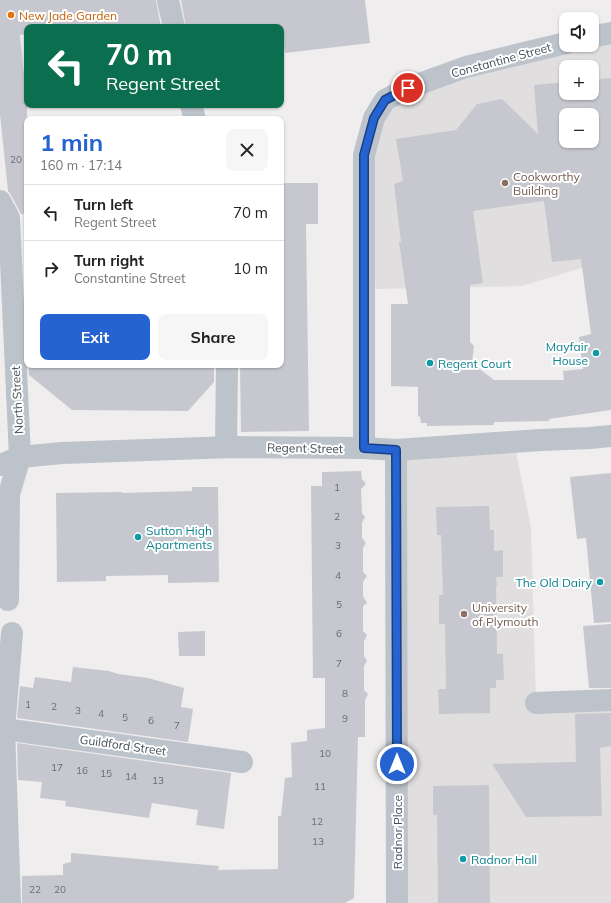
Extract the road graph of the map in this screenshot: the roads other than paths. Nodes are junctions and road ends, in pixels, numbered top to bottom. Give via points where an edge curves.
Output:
1 (168, 0) edge
2 (173, 24) edge
3 (611, 33) edge
4 (599, 36) edge
5 (559, 45) edge
6 (12, 211) edge
7 (226, 368) edge
8 (611, 436) edge
9 (226, 447) junction
10 (364, 448) junction
11 (396, 450) junction
12 (10, 461) edge
13 (8, 600) dead end
14 (12, 633) dead end
15 (611, 700) edge
16 (536, 703) dead end
17 (4, 729) junction
18 (242, 762) dead end
19 (3, 765) edge
20 (10, 903) edge
21 (397, 903) edge

1 - 2 street
3 - 4 street
5 - 10 street, Constantine Street via 466,67 408,88 385,100 374,118 364,155
6 - 12 street, North Street
7 - 9 street
8 - 11 street, Regent Street
9 - 10 street, Regent Street
9 - 12 street, Regent Street via 62,453
10 - 11 street, Regent Street
11 - 21 street, Radnor Place
12 - 13 street, North Street
14 - 17 street
15 - 16 street
17 - 18 street, Guildford Street
17 - 19 street
19 - 20 street

